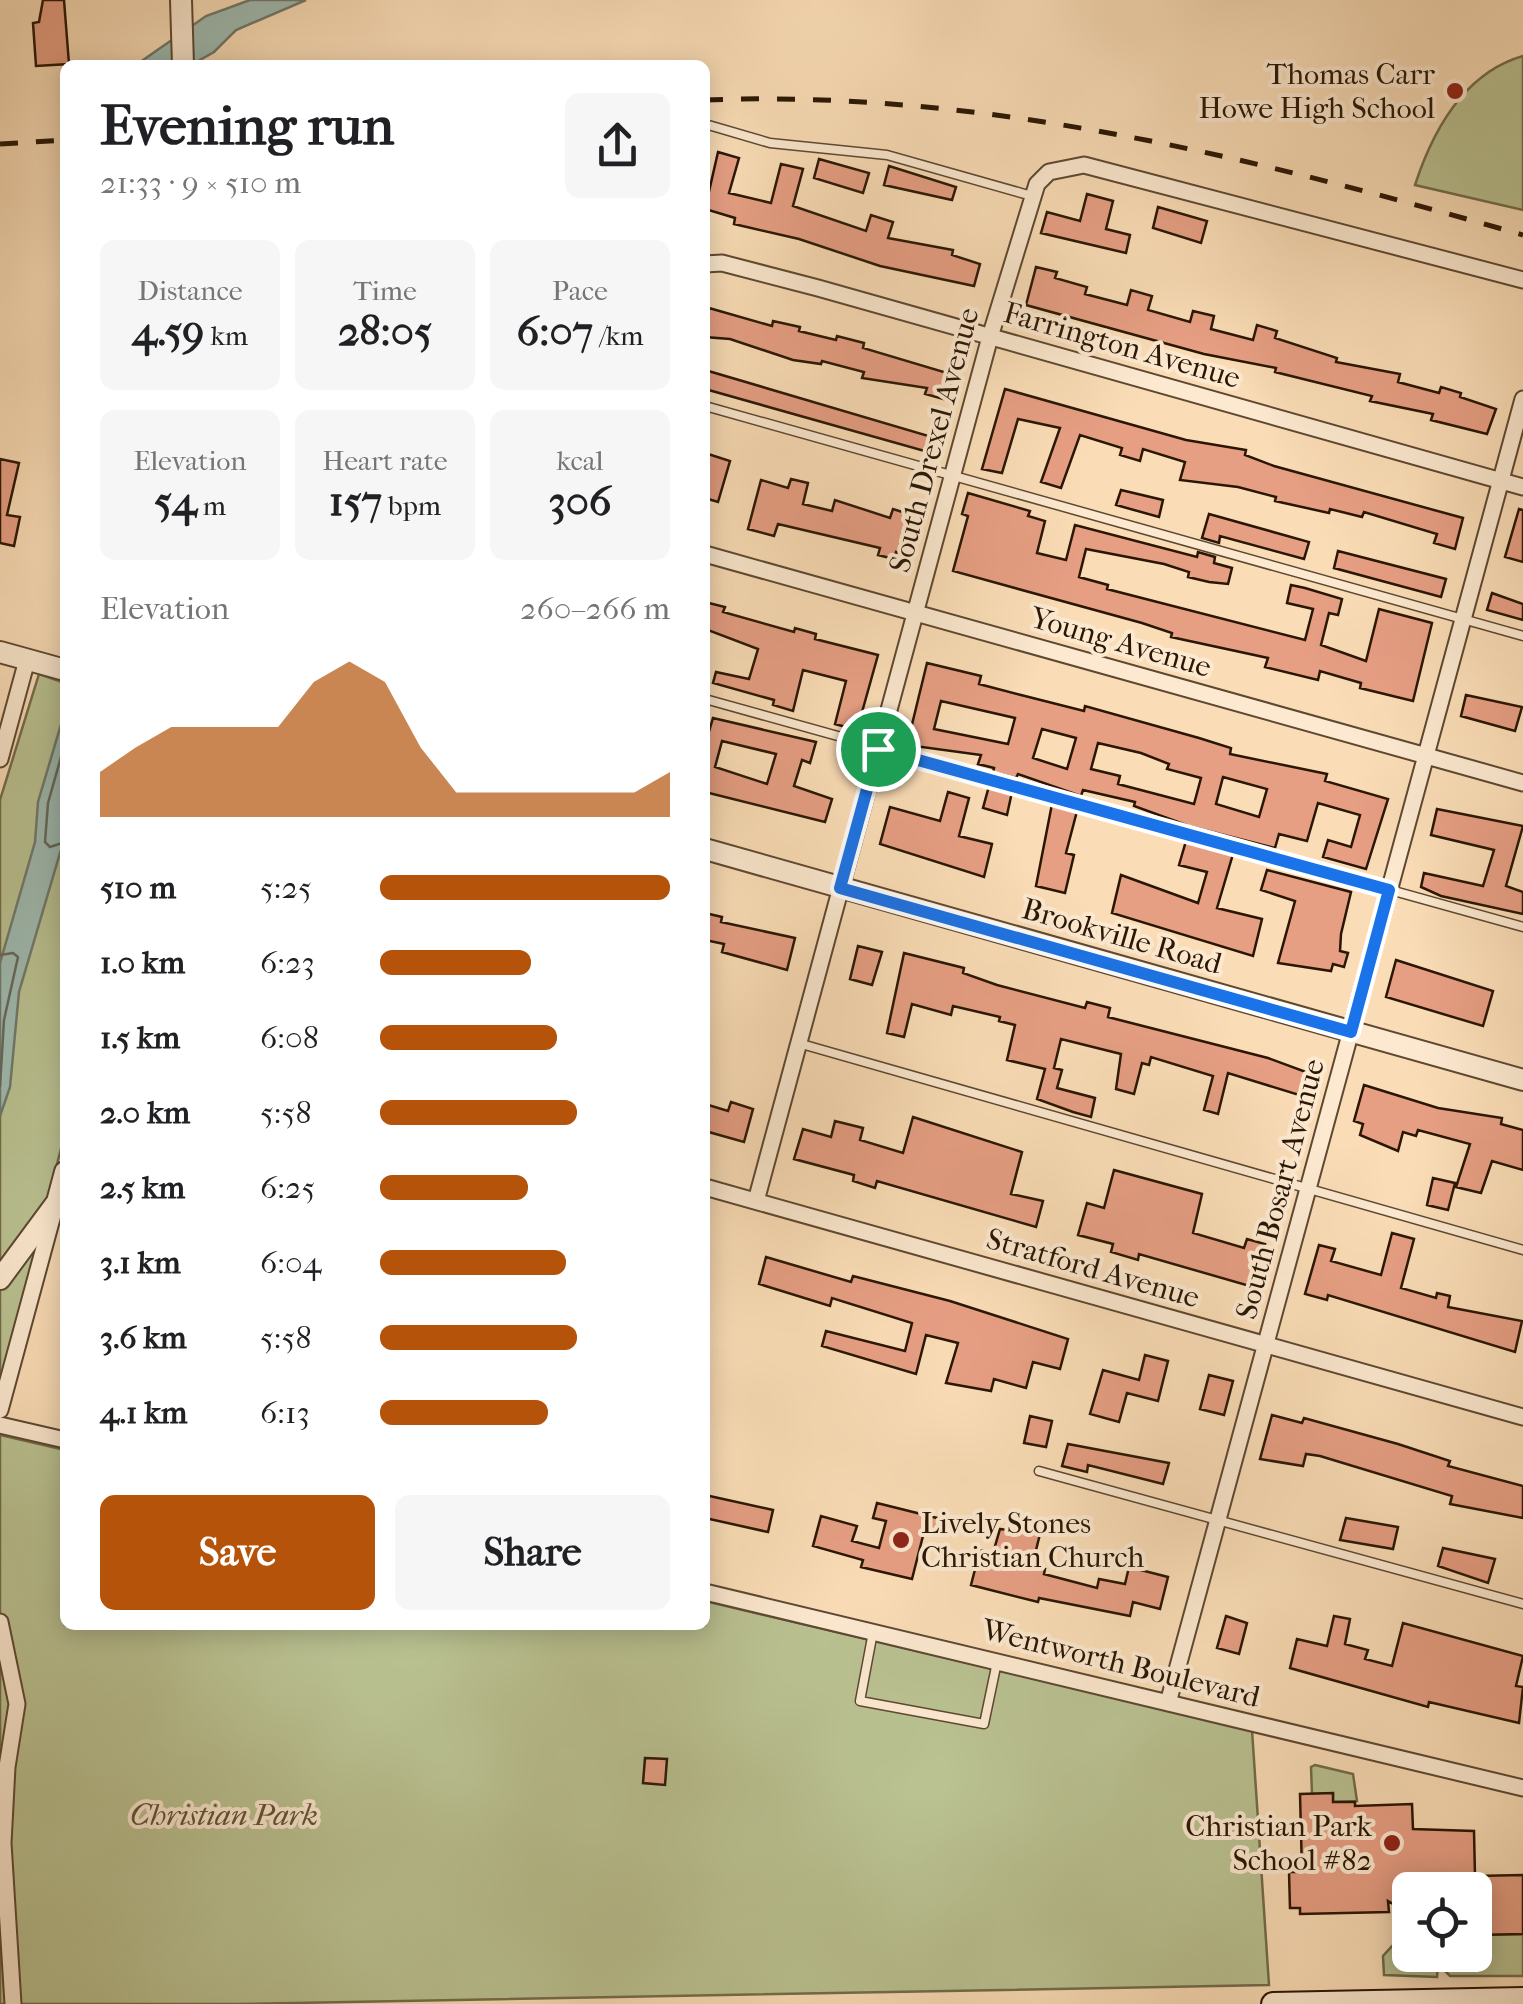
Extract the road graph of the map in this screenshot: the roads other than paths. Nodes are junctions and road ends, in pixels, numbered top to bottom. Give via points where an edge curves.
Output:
1 (181, 10) edge
2 (183, 60) edge
3 (710, 125) edge
4 (1032, 196) junction
5 (710, 264) edge
6 (1523, 280) edge
7 (990, 336) junction
8 (1523, 399) edge
9 (710, 407) edge
10 (952, 476) junction
11 (1501, 481) junction
12 (1523, 487) edge
13 (710, 555) edge
14 (915, 613) junction
15 (1463, 620) junction
16 (1523, 636) edge
17 (0, 652) edge
18 (26, 660) junction
19 (60, 668) edge
20 (710, 700) edge
21 (878, 749) junction
22 (1426, 756) junction
23 (0, 760) edge
24 (1523, 783) edge
25 (710, 851) edge
26 (840, 888) junction
27 (1389, 890) junction
28 (1523, 926) edge
29 (1351, 1032) junction
30 (798, 1043) junction
31 (1523, 1080) edge
32 (710, 1188) edge
33 (1308, 1189) junction
34 (60, 1191) edge
35 (756, 1201) junction
36 (57, 1202) junction
37 (1523, 1250) edge
38 (0, 1279) edge
39 (1265, 1346) junction
40 (0, 1410) edge
41 (1523, 1418) edge
42 (0, 1425) edge
43 (60, 1439) edge
44 (1039, 1471) dead end
45 (1218, 1519) junction
46 (710, 1593) edge
47 (1523, 1604) edge
48 (0, 1622) edge
49 (873, 1632) junction
50 (998, 1662) junction
51 (1168, 1703) junction
52 (1523, 1788) edge
53 (1522, 2001) edge
54 (13, 2004) edge
55 (1273, 2004) edge

1 - 2 street
3 - 4 lane via 770,143 888,156
4 - 6 street via 1049,172 1084,165
4 - 7 street, South Drexel Avenue
5 - 7 street, Farrington Avenue
7 - 10 street, South Drexel Avenue
7 - 11 street, Farrington Avenue
8 - 11 street, South Bosart Avenue
9 - 10 lane
10 - 14 street, South Drexel Avenue
10 - 15 lane
11 - 12 street, Farrington Avenue
11 - 15 street, South Bosart Avenue
13 - 14 street, Young Avenue
14 - 21 street, South Drexel Avenue
14 - 22 street, Young Avenue
15 - 16 lane
15 - 22 street, South Bosart Avenue
17 - 18 street
18 - 19 street
18 - 23 street
20 - 21 lane
21 - 26 street, South Drexel Avenue
21 - 27 lane
22 - 24 street, Young Avenue
22 - 27 street, South Bosart Avenue
25 - 26 street, Brookville Road
26 - 29 street, Brookville Road
26 - 30 street, South Drexel Avenue
27 - 28 lane
27 - 29 street, South Bosart Avenue
29 - 31 street, Brookville Road
29 - 33 street, South Bosart Avenue
30 - 33 lane
30 - 35 street, South Drexel Avenue
32 - 35 street, Stratford Avenue
33 - 37 lane
33 - 39 street, South Bosart Avenue
34 - 36 street
35 - 39 street, Stratford Avenue
36 - 38 street
36 - 40 street
39 - 41 street, Stratford Avenue
39 - 45 street, South Bosart Avenue
42 - 43 street
44 - 45 lane
45 - 47 lane
45 - 51 street, South Bosart Avenue
46 - 49 street, Wentworth Boulevard
48 - 54 street via 17,1704 3,1843
49 - 50 street, Wentworth Boulevard
49 - 50 lane via 860,1702 984,1724
50 - 51 street, Wentworth Boulevard
51 - 52 street, Wentworth Boulevard
53 - 55 main road

